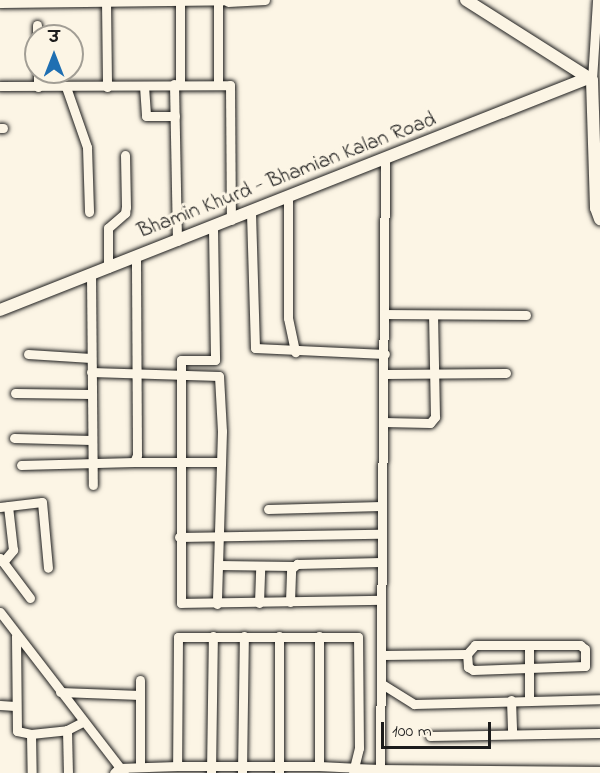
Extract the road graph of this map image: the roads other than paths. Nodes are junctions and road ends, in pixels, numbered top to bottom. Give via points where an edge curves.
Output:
1 (265, 0) edge
2 (466, 0) edge
3 (597, 0) edge
4 (108, 1) edge
5 (149, 1) edge
6 (180, 1) edge
7 (190, 1) edge
8 (226, 1) edge
9 (0, 3) edge
10 (598, 66) edge
11 (590, 79) junction
12 (218, 83) junction
13 (177, 84) junction
14 (0, 86) edge
15 (144, 86) junction
16 (38, 87) joint
17 (66, 87) junction
18 (107, 87) junction
19 (597, 99) edge
20 (175, 116) junction
21 (596, 127) edge
22 (125, 155) dead end
23 (385, 159) junction
24 (597, 163) edge
25 (288, 197) junction
26 (89, 212) dead end
27 (251, 213) junction
28 (600, 219) edge
29 (231, 220) junction
30 (213, 228) junction
31 (177, 241) junction
32 (136, 257) junction
33 (108, 268) junction
34 (91, 274) junction
35 (0, 310) edge
36 (385, 314) junction
37 (434, 315) junction
38 (526, 315) dead end
39 (295, 352) junction
40 (28, 354) dead end
41 (384, 354) junction
42 (91, 358) junction
43 (91, 372) junction
44 (137, 372) junction
45 (181, 373) junction
46 (384, 374) junction
47 (435, 374) junction
48 (506, 374) dead end
49 (15, 393) dead end
50 (91, 394) junction
51 (383, 422) junction
52 (14, 438) dead end
53 (91, 440) junction
54 (134, 462) junction
55 (221, 462) junction
56 (180, 463) junction
57 (21, 465) dead end
58 (91, 465) junction
59 (93, 485) dead end
60 (4, 506) edge
61 (381, 506) junction
62 (268, 509) dead end
63 (379, 534) junction
64 (180, 537) junction
65 (219, 537) junction
66 (1, 560) edge
67 (380, 562) junction
68 (218, 565) junction
69 (260, 566) junction
70 (293, 566) junction
71 (48, 568) dead end
72 (30, 598) dead end
73 (380, 600) junction
74 (290, 602) junction
75 (259, 603) junction
76 (217, 604) junction
77 (0, 612) edge
78 (16, 636) junction
79 (213, 636) junction
80 (244, 636) junction
81 (279, 636) junction
82 (319, 636) junction
83 (529, 645) junction
84 (467, 654) junction
85 (382, 655) junction
86 (529, 670) junction
87 (140, 680) dead end
88 (382, 684) junction
89 (60, 692) junction
90 (140, 696) junction
91 (529, 699) junction
92 (600, 699) edge
93 (511, 700) junction
94 (0, 705) edge
95 (15, 706) junction
96 (83, 722) junction
97 (67, 730) junction
98 (600, 733) edge
99 (31, 734) junction
100 (512, 734) junction
101 (430, 736) dead end
102 (177, 766) junction
103 (140, 767) junction
104 (317, 768) edge
105 (279, 769) edge
106 (211, 770) edge
107 (242, 770) edge
108 (353, 770) edge
109 (119, 771) edge
110 (380, 771) edge
111 (420, 771) edge
112 (460, 771) edge
113 (502, 771) edge
114 (543, 771) edge
115 (600, 771) edge
116 (578, 772) edge
117 (32, 773) edge
118 (68, 773) edge

1 - 8 street
2 - 11 street
3 - 10 street
4 - 5 street
4 - 9 street
4 - 18 street
5 - 6 street
6 - 7 street
6 - 13 street
7 - 8 street
8 - 12 street
10 - 11 street
11 - 19 street
11 - 23 street, Bhamin Khurd - Bhamian Kalan Road
12 - 13 street
12 - 29 street via 231,87
13 - 15 street
13 - 20 street
14 - 16 street
15 - 18 street
15 - 20 street via 146,116
16 - 17 street
17 - 18 street
17 - 26 street via 87,147
19 - 21 street
20 - 31 street
21 - 24 street
22 - 33 street via 126,207 125,213 108,228
23 - 25 street, Bhamin Khurd - Bhamian Kalan Road
23 - 36 street
24 - 28 street
25 - 27 street, Bhamin Khurd - Bhamian Kalan Road
25 - 39 street via 288,318
27 - 29 street, Bhamin Khurd - Bhamian Kalan Road
27 - 39 street via 255,348
29 - 30 street, Bhamin Khurd - Bhamian Kalan Road
30 - 31 street, Bhamin Khurd - Bhamian Kalan Road
30 - 45 street via 215,360 181,360
31 - 32 street, Bhamin Khurd - Bhamian Kalan Road
32 - 33 street, Bhamin Khurd - Bhamian Kalan Road
32 - 44 street
33 - 34 street, Bhamin Khurd - Bhamian Kalan Road
34 - 35 street, Bhamin Khurd - Bhamian Kalan Road
34 - 42 street
36 - 37 street
36 - 41 street
37 - 38 street
37 - 47 street
39 - 41 street
40 - 42 street
41 - 46 street
42 - 43 street
43 - 44 street
43 - 50 street
44 - 45 street
44 - 54 street
45 - 55 street via 214,375 222,382
45 - 56 street
46 - 47 street
46 - 51 street
47 - 48 street
47 - 51 street via 434,421
49 - 50 street
50 - 53 street
51 - 61 street
52 - 53 street
53 - 58 street
54 - 56 street
54 - 58 street
55 - 56 street
55 - 65 street
56 - 64 street
57 - 58 street
58 - 59 street
60 - 66 street via 13,550
60 - 71 street via 42,501
61 - 62 street
61 - 63 street
63 - 65 street
63 - 67 street
64 - 65 street
64 - 76 street via 181,603
65 - 68 street
66 - 72 street
67 - 70 street
67 - 73 street
68 - 69 street
68 - 76 street
69 - 70 street
69 - 75 street
70 - 74 street
73 - 74 street
73 - 85 street
74 - 75 street
75 - 76 street
77 - 78 street
78 - 89 street
78 - 95 street
79 - 80 street
79 - 102 street via 177,640
79 - 106 street
80 - 81 street
80 - 107 street
81 - 82 street
81 - 105 street
82 - 104 street
82 - 108 street via 360,640 359,748
83 - 84 street via 475,645
83 - 86 street
83 - 86 street via 585,648 582,669
84 - 85 street
84 - 86 street via 468,667 473,670
85 - 88 street
86 - 91 street
87 - 90 street
88 - 93 street via 414,704
88 - 110 street
89 - 90 street
89 - 96 street
90 - 103 street
91 - 92 street
91 - 93 street
93 - 100 street
94 - 95 street
95 - 99 street via 18,733
96 - 97 street
96 - 109 street
97 - 99 street
97 - 118 street
98 - 100 street
99 - 117 street
100 - 101 street
102 - 103 street
102 - 106 street
103 - 109 street
104 - 105 street
104 - 108 street
105 - 107 street
106 - 107 street
108 - 110 street
110 - 111 street
111 - 112 street
112 - 113 street
113 - 114 street
114 - 116 street
115 - 116 street

